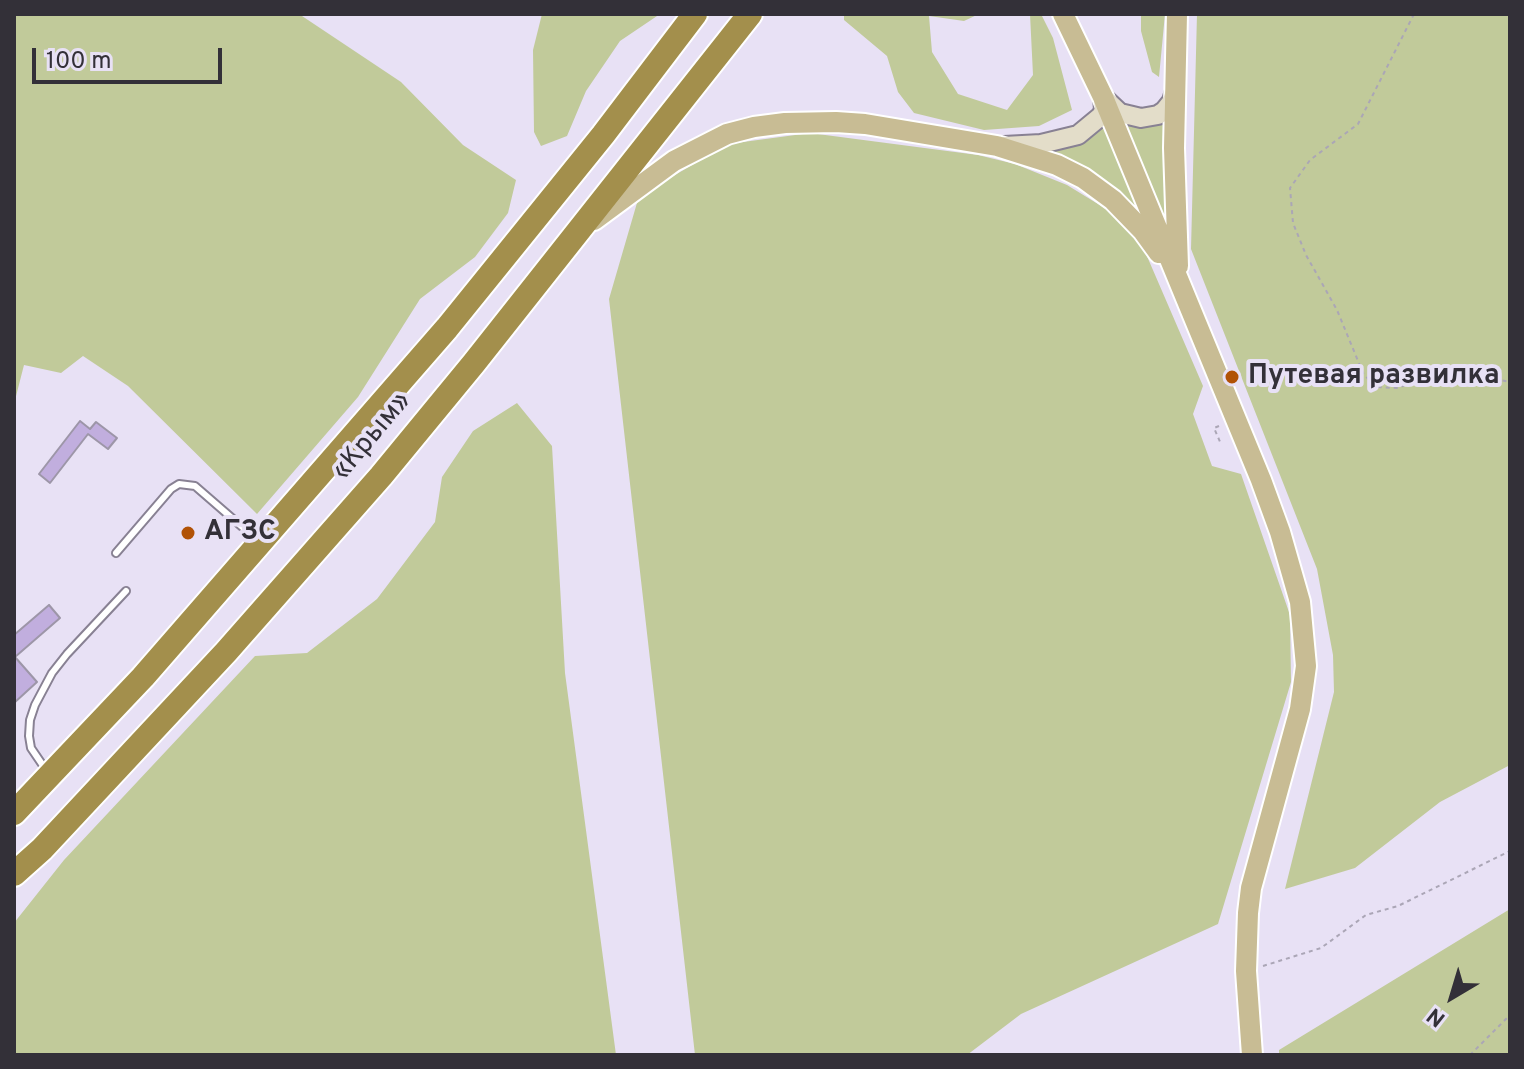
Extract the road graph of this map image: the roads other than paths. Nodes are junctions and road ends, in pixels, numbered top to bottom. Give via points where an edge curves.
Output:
1 (695, 14) edge
2 (750, 14) edge
3 (1063, 14) edge
4 (1177, 14) edge
5 (1176, 88) junction
6 (1103, 97) junction
7 (997, 146) junction
8 (578, 232) junction
9 (1179, 282) junction
10 (261, 543) junction
11 (116, 553) dead end
12 (126, 591) dead end
13 (51, 775) junction
14 (24, 800) edge
15 (14, 813) edge
16 (42, 849) junction
17 (14, 874) edge
18 (14, 887) edge
19 (1252, 1055) edge

1 - 10 highway, «Крым» via 447,328
2 - 8 highway, «Крым»
3 - 6 main road
4 - 5 main road
5 - 6 street via 1169,107 1150,117 1126,116
5 - 9 main road
6 - 7 street via 1103,114 1078,135
6 - 9 main road
7 - 8 main road via 850,123 754,127 689,151
7 - 9 main road via 1057,165 1104,193 1143,231
8 - 16 highway, «Крым» via 381,476
9 - 19 main road via 1280,532 1305,642 1300,709 1251,888 1246,971
10 - 11 lane via 187,483 171,489
10 - 13 highway, «Крым»
12 - 13 lane via 67,654 35,705 31,748
13 - 14 highway, «Крым»
14 - 15 highway, «Крым»
16 - 17 highway, «Крым»
16 - 18 main road

